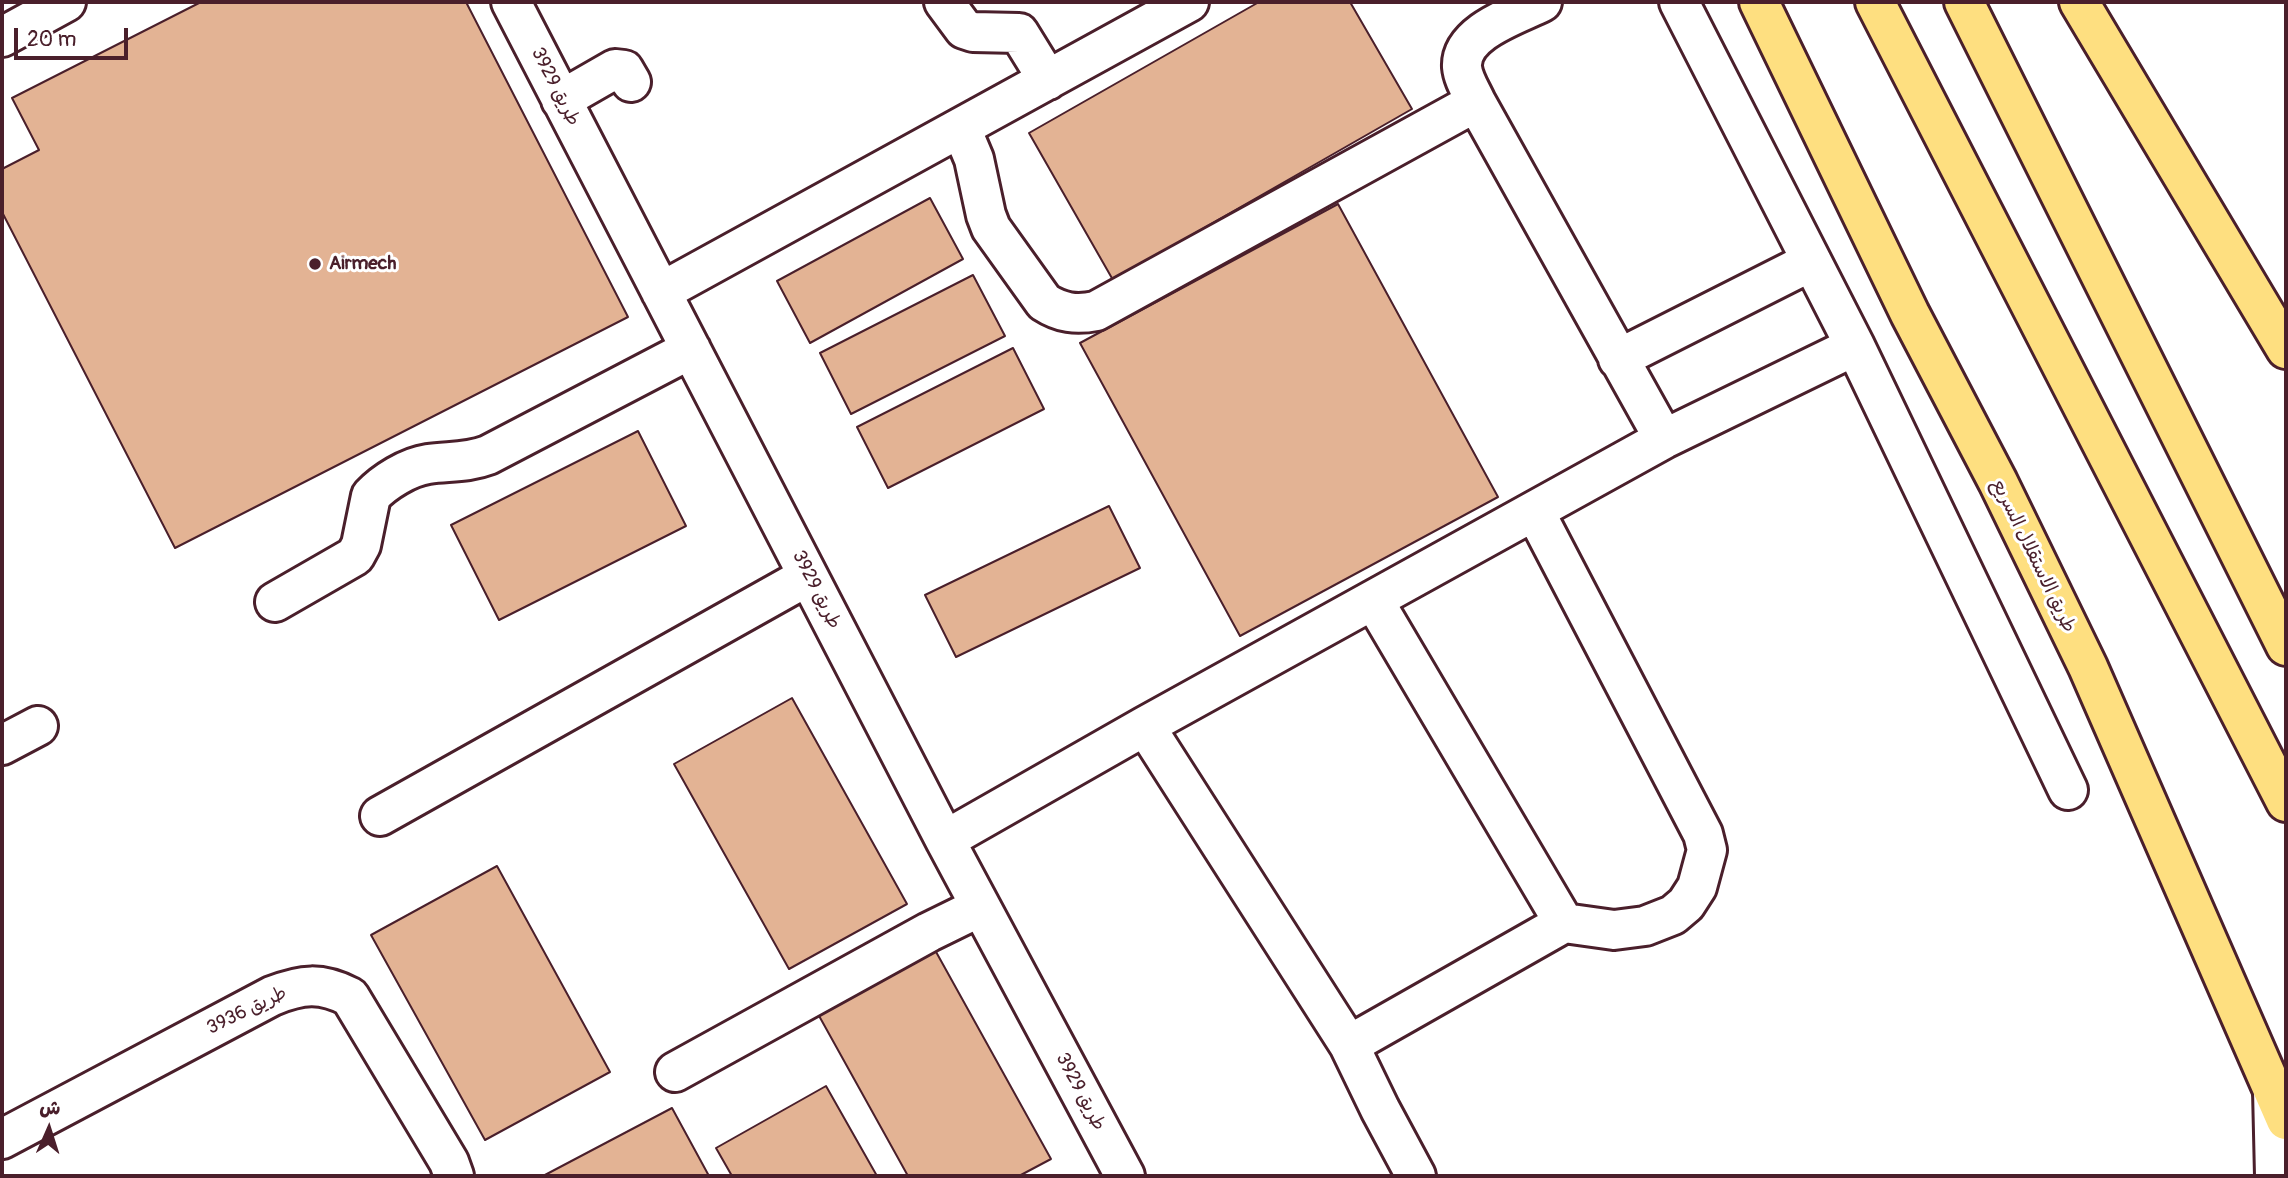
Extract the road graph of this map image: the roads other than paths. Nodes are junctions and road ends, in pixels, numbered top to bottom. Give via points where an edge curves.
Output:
1 (66, 2) edge
2 (511, 2) edge
3 (944, 2) edge
4 (1542, 2) edge
5 (1679, 2) edge
6 (1759, 2) edge
7 (1875, 2) edge
8 (1964, 2) edge
9 (2078, 2) edge
10 (1180, 4) edge
11 (2, 37) edge
12 (1048, 80) junction
13 (631, 82) dead end
14 (561, 100) junction
15 (1476, 102) junction
16 (961, 128) junction
17 (1810, 262) junction
18 (661, 292) junction
19 (1855, 346) junction
20 (691, 349) junction
21 (2286, 349) edge
22 (1618, 359) junction
23 (1664, 439) junction
24 (1535, 512) junction
25 (808, 576) junction
26 (1374, 601) junction
27 (275, 602) dead end
28 (2286, 646) edge
29 (38, 726) dead end
30 (1145, 726) junction
31 (2, 745) edge
32 (2067, 790) dead end
33 (2286, 802) edge
34 (380, 816) dead end
35 (945, 840) junction
36 (980, 907) junction
37 (1564, 923) junction
38 (1349, 1045) junction
39 (675, 1072) dead end
40 (2280, 1105) edge
41 (2, 1139) edge
42 (454, 1176) edge
43 (1125, 1176) edge
44 (1416, 1176) edge
45 (2275, 1176) edge

1 - 11 street
2 - 14 street, طريق 3929
3 - 12 street via 964,29 1019,33
4 - 15 street via 1470,41 1462,66
5 - 17 street
6 - 40 main road, طريق الاستقلال السريع via 2088,667
7 - 33 main road
8 - 28 main road
9 - 21 main road
10 - 12 street
12 - 16 street
13 - 14 street via 624,70 615,69
14 - 18 street, طريق 3929
15 - 16 street via 1096,311 1082,314 1044,302 991,228 974,159
15 - 22 street
16 - 18 street
17 - 19 street
17 - 22 street
18 - 20 street, طريق 3929
19 - 23 street
19 - 32 street
20 - 25 street, طريق 3929
20 - 27 street via 488,455 428,464 401,474 371,496 355,556
22 - 23 street
23 - 24 street
24 - 26 street
24 - 37 street via 1697,822 1707,850 1697,887 1674,915 1645,926 1614,930
25 - 34 street
25 - 35 street, طريق 3929
26 - 30 street
26 - 37 street
29 - 31 street
30 - 35 street
30 - 38 street
35 - 36 street, طريق 3929
36 - 39 street
36 - 43 street, طريق 3929
37 - 38 street
38 - 44 street
40 - 45 street
41 - 42 street, طريق 3936 via 272,996 314,985 349,996 450,1161

